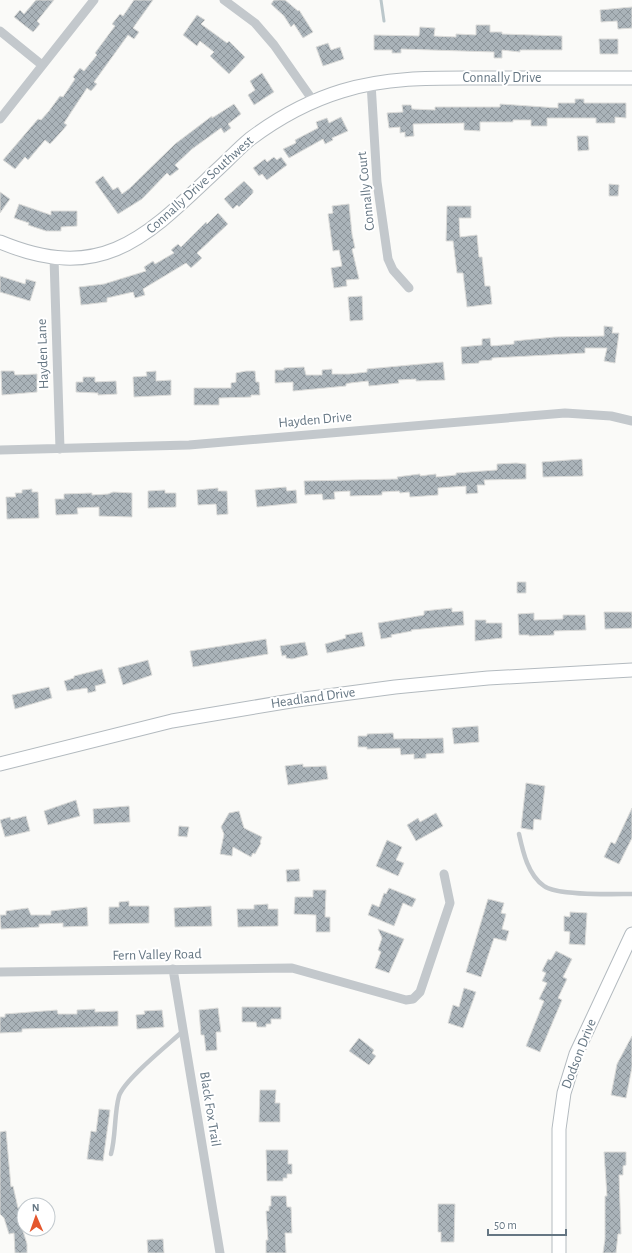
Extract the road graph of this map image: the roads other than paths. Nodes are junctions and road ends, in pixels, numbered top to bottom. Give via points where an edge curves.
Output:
1 (94, 0) edge
2 (224, 0) edge
3 (0, 31) edge
4 (42, 65) junction
5 (632, 78) edge
6 (372, 84) junction
7 (314, 102) junction
8 (0, 119) edge
9 (0, 242) edge
10 (54, 258) junction
11 (409, 288) dead end
12 (632, 421) edge
13 (60, 449) junction
14 (0, 450) edge
15 (632, 670) edge
16 (0, 764) edge
17 (519, 834) dead end
18 (444, 874) dead end
19 (632, 894) edge
20 (632, 934) edge
21 (173, 969) junction
22 (0, 972) edge
23 (183, 1031) junction
24 (111, 1154) dead end
25 (220, 1253) edge
26 (559, 1253) edge

1 - 4 street
2 - 7 street via 254,23 269,39
3 - 4 street
4 - 8 street
5 - 6 street, Connally Drive via 423,78
6 - 7 street, Connally Drive Southwest via 342,91
6 - 11 street, Connally Court via 377,182 388,260
7 - 10 street, Connally Drive Southwest via 281,118 250,140 162,222 140,238 99,255
9 - 10 street, Connally Drive Southwest via 25,253
10 - 13 street, Hayden Lane
12 - 13 street, Hayden Drive via 612,416 565,413 190,445
13 - 14 street, Hayden Drive
15 - 16 street, Headland Drive via 488,678 297,700 172,721
17 - 19 lane via 524,856 533,875 544,887 555,891
18 - 21 street, Fern Valley Road via 450,902 420,992 413,999 406,1000 292,968
20 - 26 street, Dodson Drive via 576,1054 564,1092 559,1128
21 - 22 street, Fern Valley Road
21 - 23 street, Black Fox Trail
23 - 24 lane via 131,1078 119,1096
23 - 25 street, Black Fox Trail

